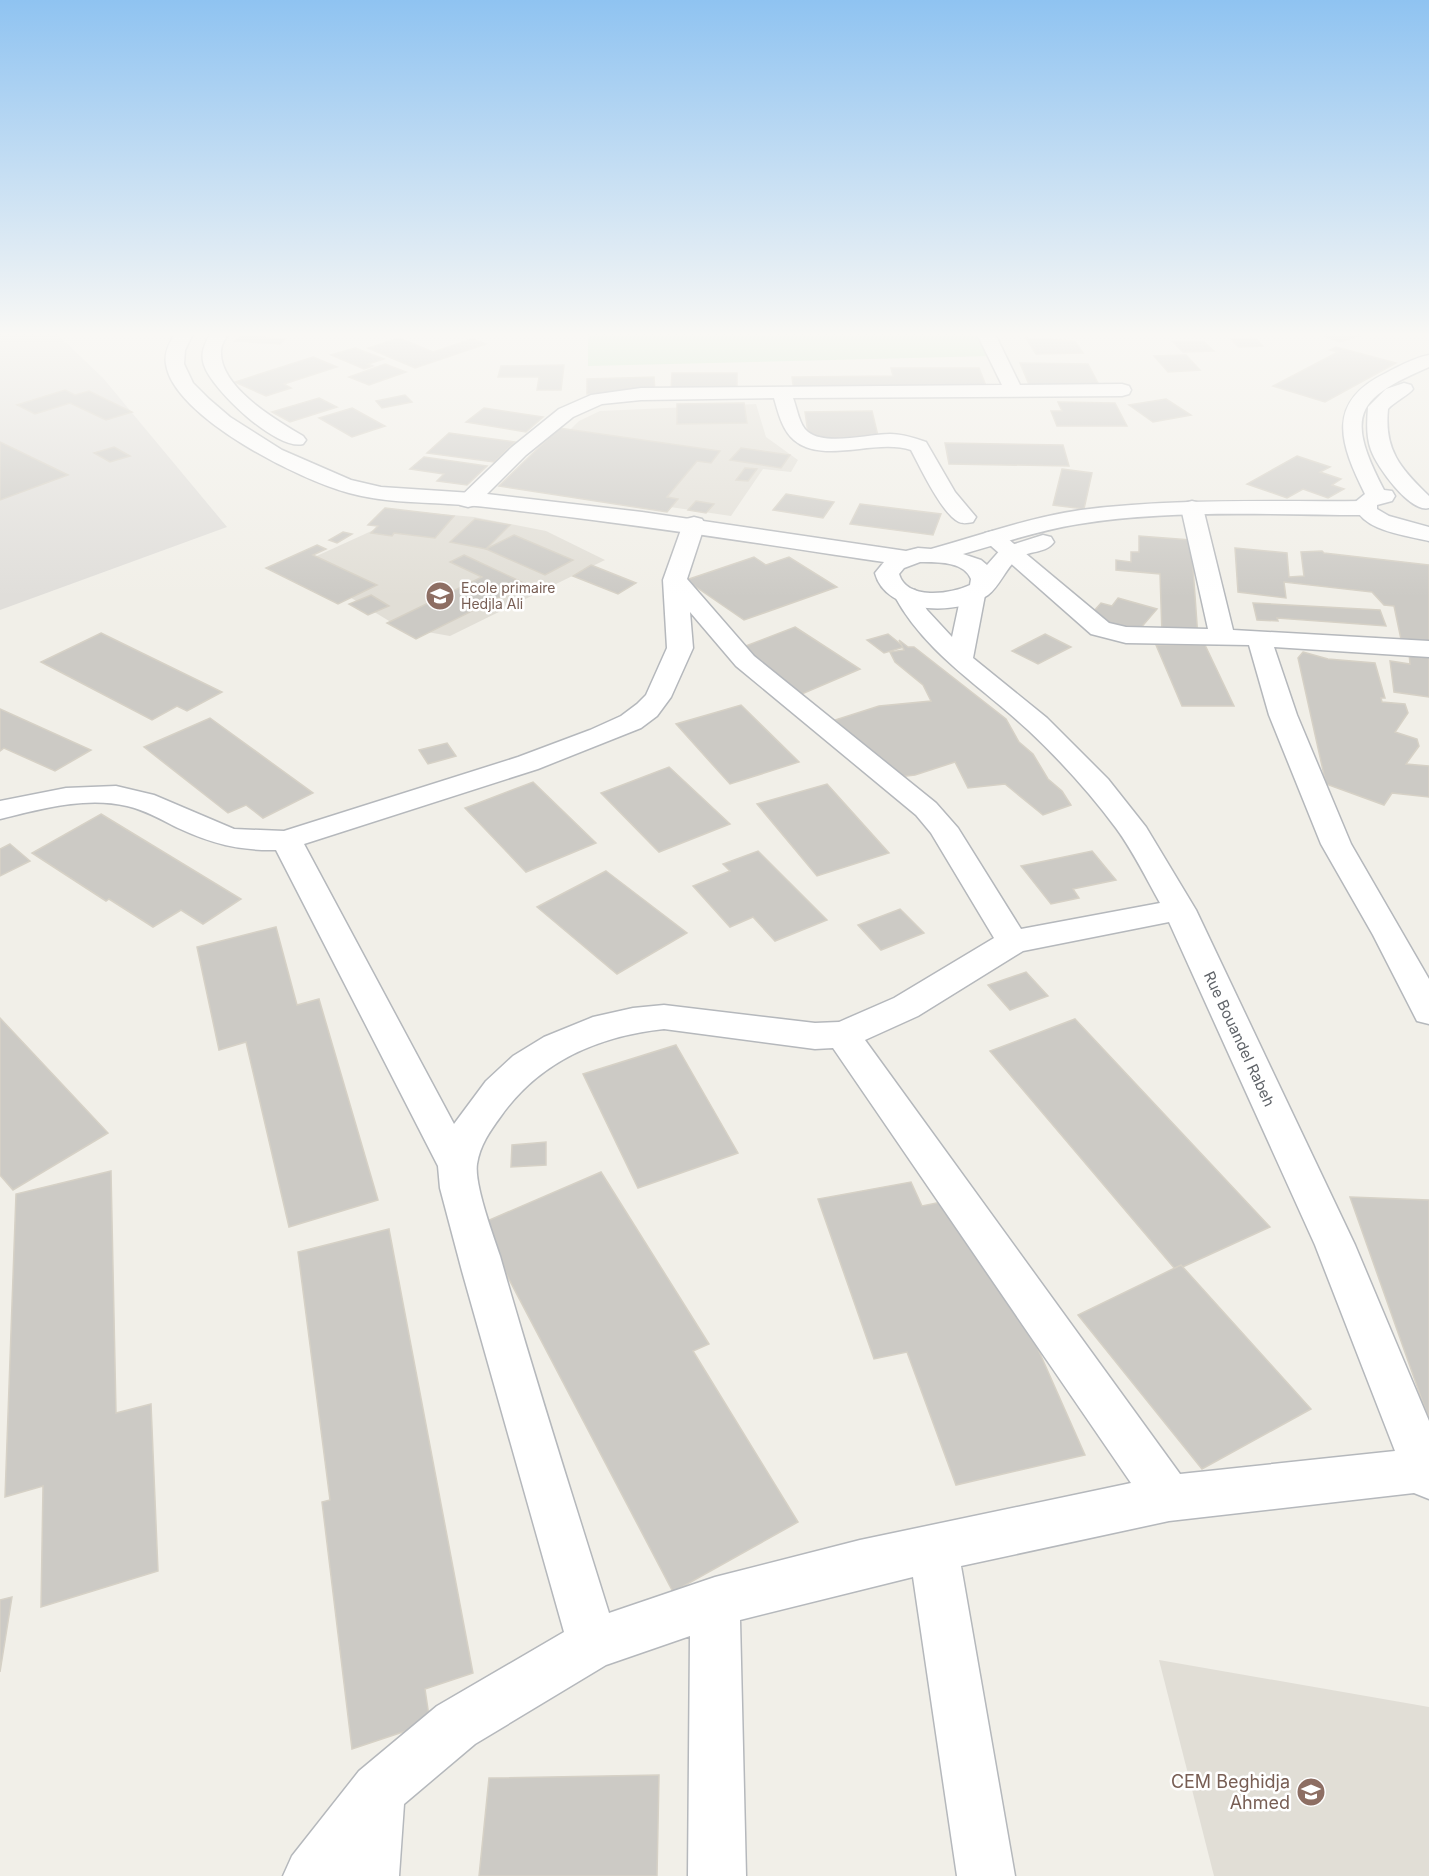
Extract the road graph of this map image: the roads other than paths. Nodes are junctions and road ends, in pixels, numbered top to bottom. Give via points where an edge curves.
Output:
1 (226, 422) edge
2 (264, 422) edge
3 (555, 422) edge
4 (793, 422) edge
5 (1352, 422) edge
6 (1375, 422) edge
7 (315, 452) dead end
8 (333, 461) dead end
9 (458, 498) junction
10 (1370, 502) junction
11 (1427, 504) edge
12 (1193, 514) junction
13 (965, 517) dead end
14 (694, 524) junction
15 (1400, 526) junction
16 (1429, 526) edge
17 (1429, 534) edge
18 (780, 540) junction
19 (1001, 546) junction
20 (933, 555) junction
21 (904, 558) junction
22 (675, 580) junction
23 (979, 589) junction
24 (898, 590) junction
25 (1222, 637) junction
26 (1259, 638) junction
27 (1429, 649) edge
28 (960, 660) junction
29 (0, 810) edge
30 (286, 840) junction
31 (1180, 910) junction
32 (1013, 942) junction
33 (1429, 1012) edge
34 (843, 1035) junction
35 (457, 1166) junction
36 (1427, 1473) edge
37 (1169, 1498) junction
38 (933, 1548) junction
39 (715, 1602) junction
40 (592, 1644) junction
41 (378, 1790) junction
42 (312, 1876) edge
43 (370, 1876) edge
44 (717, 1876) edge
45 (986, 1876) edge

1 - 9 street via 311,474 345,486 391,494
2 - 7 street
3 - 9 street
4 - 13 street via 799,435 826,444 904,441 919,446 946,495
5 - 10 street via 1355,452
6 - 11 street via 1382,456
8 - 9 street
9 - 14 street
10 - 11 street via 1400,496
10 - 12 street via 1308,510
10 - 15 street via 1373,517
12 - 15 street
12 - 19 street
12 - 25 street
14 - 18 street
14 - 22 street
15 - 16 street
15 - 17 street
18 - 21 street
18 - 24 street
19 - 20 street
19 - 23 street
19 - 25 street via 1100,629 1137,635
20 - 21 street
20 - 23 street via 956,558 975,567 982,574
21 - 24 street via 887,570 886,578
22 - 30 street via 680,648 658,697 631,722 528,763
22 - 32 street via 746,661 926,809 943,828
23 - 24 street via 945,602 928,601
23 - 28 street
24 - 28 street, Rue Bouandel Rabeh via 932,633
25 - 26 street
26 - 27 street
26 - 33 street via 1283,715 1336,844
28 - 31 street, Rue Bouandel Rabeh via 1038,724 1098,785 1131,827
29 - 30 street via 46,800 109,795 134,798 223,835 248,840
30 - 35 street
31 - 32 street
31 - 36 street, Rue Bouandel Rabeh via 1335,1245
32 - 34 street via 906,1007
34 - 35 street via 816,1036 664,1017 593,1030 526,1065 499,1091 466,1136
34 - 37 street
35 - 40 street via 483,1271
36 - 37 street
37 - 38 street
38 - 39 street
38 - 45 street
39 - 40 street
39 - 44 street
40 - 41 street via 456,1725
41 - 42 street
41 - 43 street

